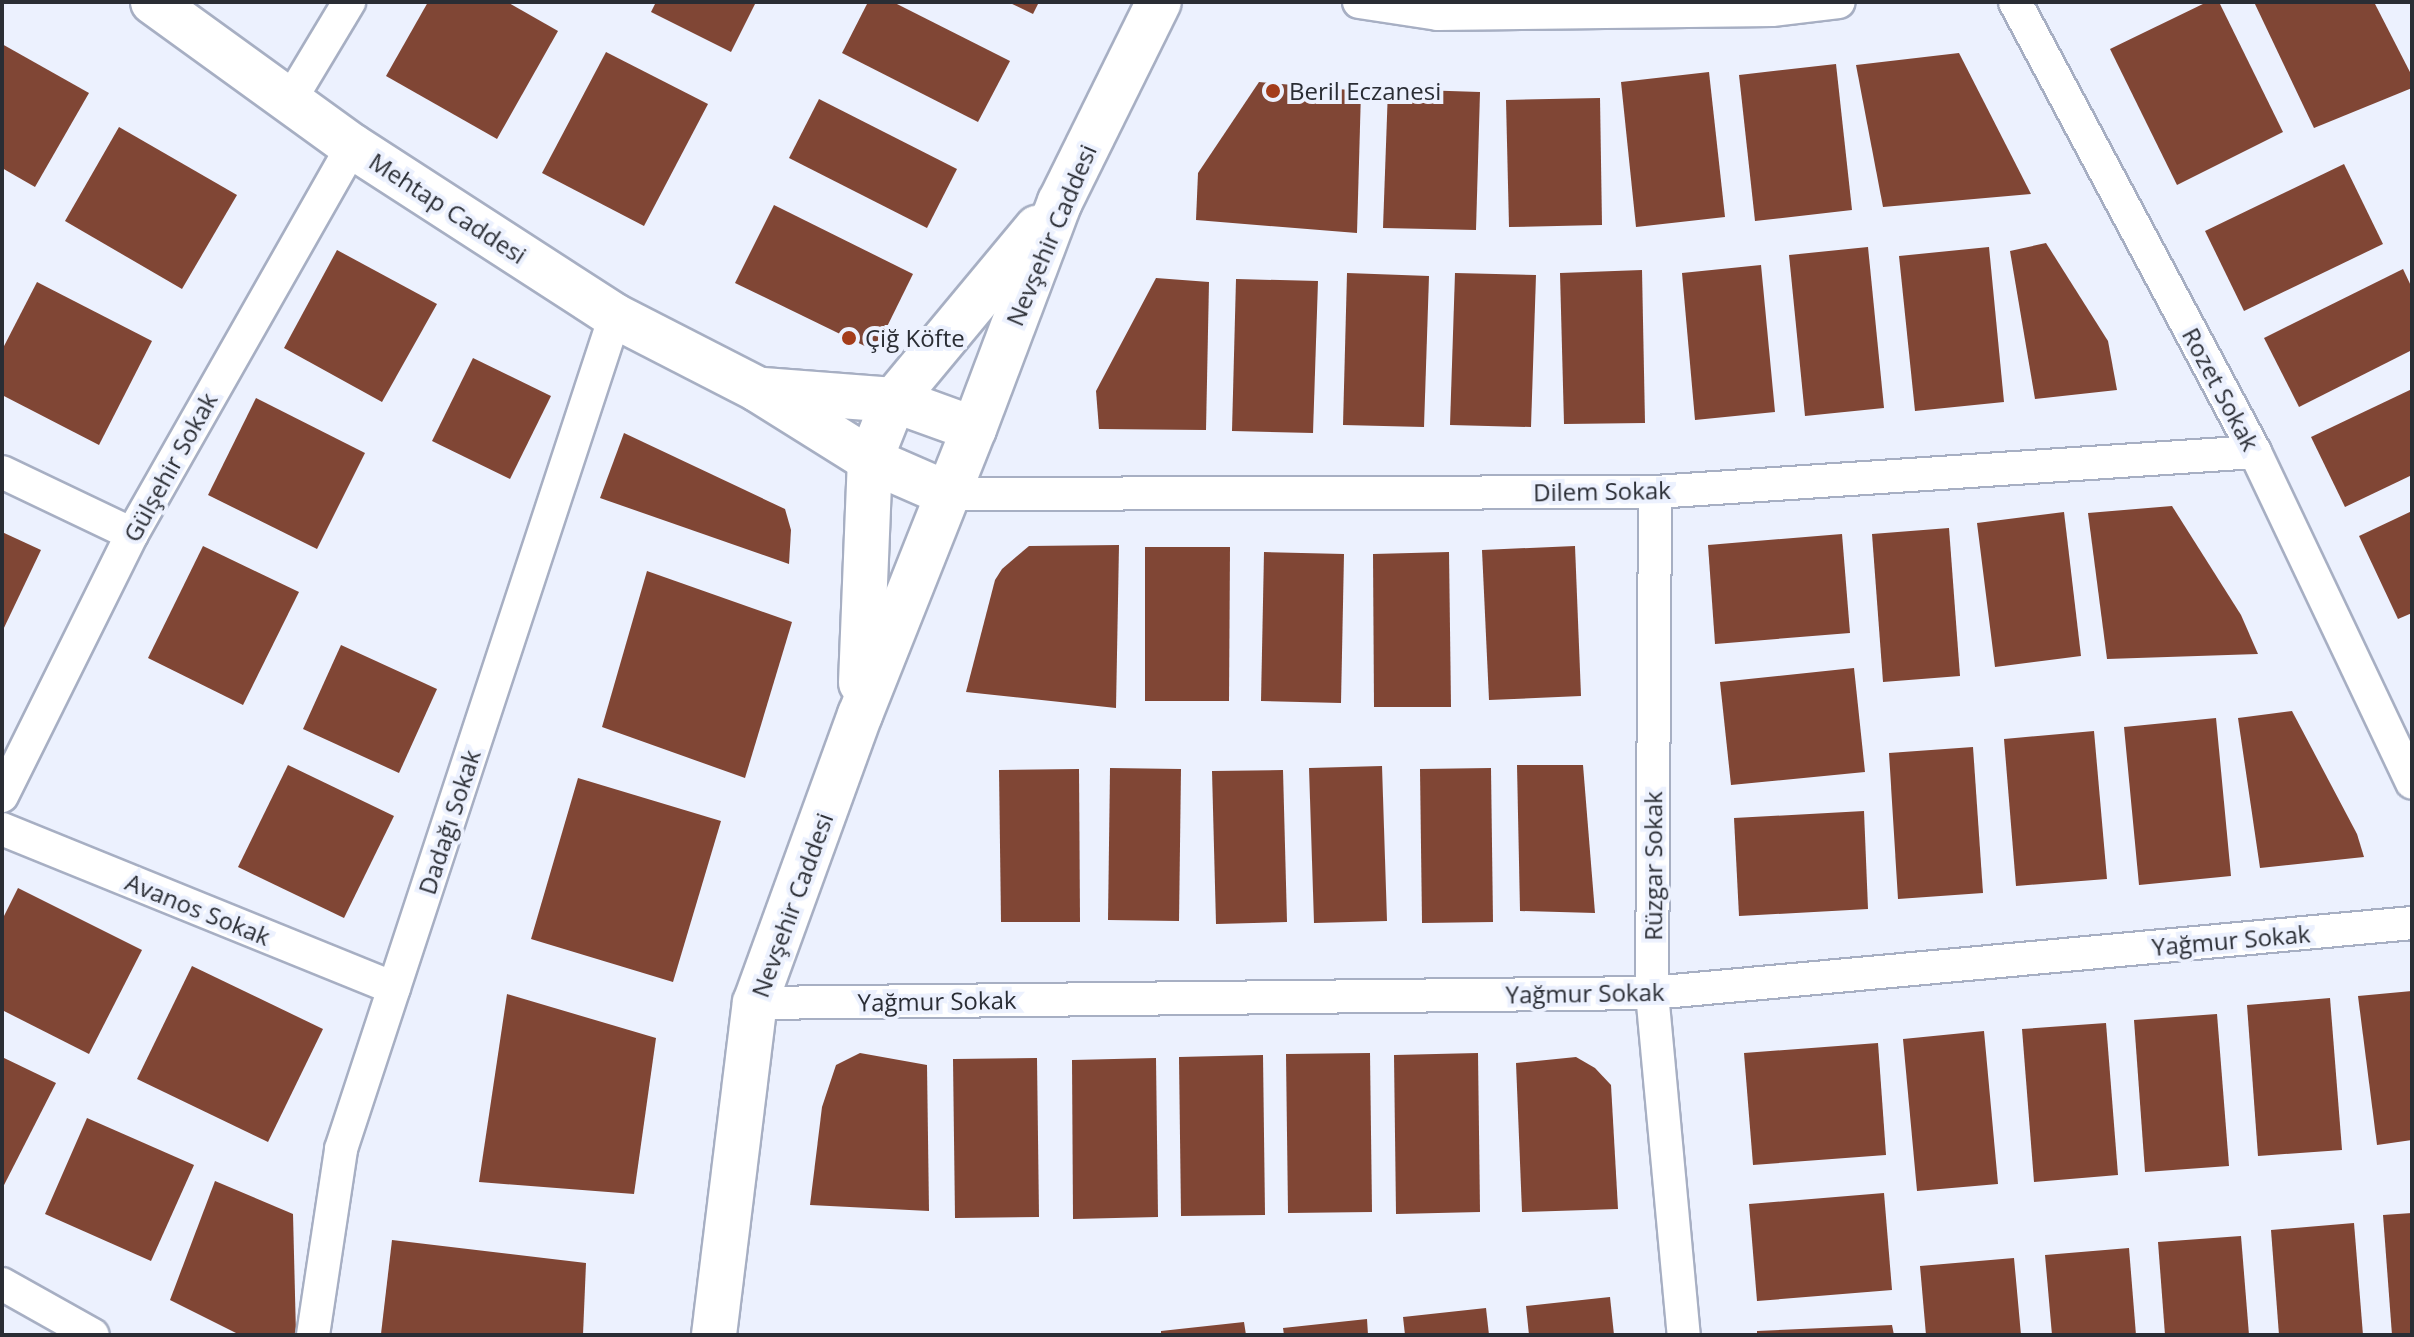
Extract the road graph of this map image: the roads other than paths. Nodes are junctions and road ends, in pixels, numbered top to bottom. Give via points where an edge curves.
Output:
1 (153, 2) edge
2 (349, 2) edge
3 (1159, 2) edge
4 (1359, 2) edge
5 (1839, 2) edge
6 (2015, 2) edge
7 (289, 102) junction
8 (352, 146) junction
9 (1060, 202) junction
10 (615, 316) junction
11 (757, 389) junction
12 (894, 400) junction
13 (974, 429) junction
14 (2255, 452) junction
15 (870, 460) junction
16 (2, 472) edge
17 (1655, 492) junction
18 (948, 494) junction
19 (132, 534) junction
20 (860, 715) junction
21 (2412, 783) edge
22 (2, 796) edge
23 (2, 829) edge
24 (2412, 923) edge
25 (394, 988) junction
26 (1652, 993) junction
27 (755, 1003) junction
28 (2, 1284) edge
29 (93, 1335) edge
30 (313, 1335) edge
31 (714, 1335) edge
32 (1684, 1335) edge

1 - 7 main road, Mehtap Caddesi
2 - 7 street
3 - 9 main road, Nevşehir Caddesi
4 - 5 street via 1438,14 1772,10
6 - 14 street, Rozet Sokak
7 - 8 main road, Mehtap Caddesi
8 - 10 main road, Mehtap Caddesi
8 - 19 street, Gülşehir Sokak
9 - 12 main road
9 - 13 main road, Nevşehir Caddesi
10 - 11 main road, Mehtap Caddesi
10 - 25 street, Dadağı Sokak
11 - 12 main road
11 - 15 main road, Mehtap Caddesi
12 - 13 main road
12 - 15 main road
13 - 18 main road, Nevşehir Caddesi
14 - 17 street, Dilem Sokak
14 - 21 street, Rozet Sokak
15 - 18 main road, Mehtap Caddesi
15 - 20 main road
16 - 19 street
17 - 18 street, Dilem Sokak
17 - 26 street, Rüzgar Sokak
18 - 20 main road, Nevşehir Caddesi
19 - 22 street, Gülşehir Sokak
20 - 27 main road, Nevşehir Caddesi
23 - 25 street, Avanos Sokak
24 - 26 street, Yağmur Sokak
25 - 30 street, Dadağı Sokak via 341,1149
26 - 27 street, Yağmur Sokak
26 - 32 street, Rüzgar Sokak
27 - 31 main road, Nevşehir Caddesi
28 - 29 street

